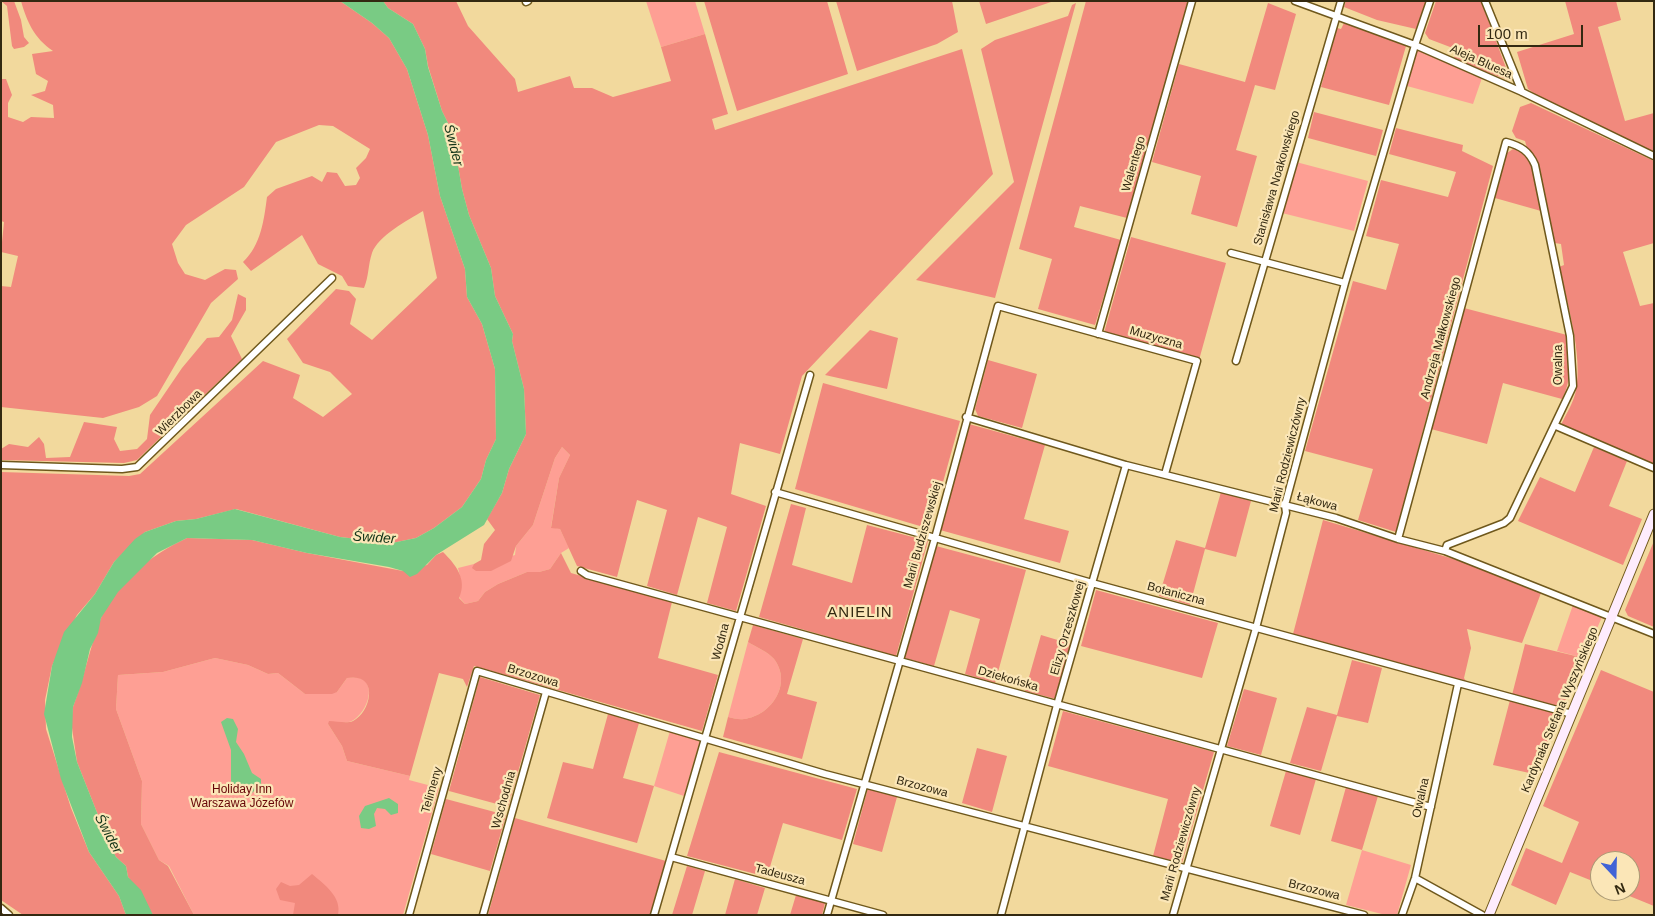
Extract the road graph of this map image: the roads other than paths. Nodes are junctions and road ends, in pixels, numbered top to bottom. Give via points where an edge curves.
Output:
1 (1192, 1) edge
2 (1294, 1) edge
3 (1341, 1) edge
4 (1430, 1) edge
5 (1485, 1) edge
6 (1335, 16) junction
7 (1415, 45) junction
8 (1522, 92) junction
9 (1506, 142) joint
10 (1654, 156) edge
11 (1231, 253) dead end
12 (1265, 263) junction
13 (332, 278) dead end
14 (1345, 283) junction
15 (998, 306) joint
16 (1098, 334) junction
17 (1236, 361) dead end
18 (810, 375) dead end
19 (966, 417) junction
20 (1556, 426) junction
21 (1126, 464) junction
22 (1, 465) edge
23 (1654, 468) edge
24 (1165, 474) junction
25 (775, 492) junction
26 (1285, 505) junction
27 (1654, 514) edge
28 (935, 538) junction
29 (1398, 539) junction
30 (1445, 551) junction
31 (580, 571) dead end
32 (1092, 583) junction
33 (1613, 616) junction
34 (740, 617) junction
35 (1256, 628) junction
36 (1654, 634) edge
37 (899, 660) junction
38 (477, 671) joint
39 (1458, 684) junction
40 (546, 692) junction
41 (1057, 705) junction
42 (1572, 714) junction
43 (706, 737) junction
44 (1221, 749) junction
45 (863, 783) junction
46 (1431, 807) junction
47 (1026, 826) junction
48 (671, 857) junction
49 (1186, 869) junction
50 (1415, 878) junction
51 (831, 900) junction
52 (1, 908) edge
53 (9, 915) edge
54 (409, 915) edge
55 (483, 915) edge
56 (654, 915) edge
57 (827, 915) edge
58 (883, 915) edge
59 (1001, 915) edge
60 (1173, 915) edge
61 (1364, 915) edge
62 (1402, 915) edge
63 (1482, 915) edge
64 (1489, 915) edge

1 - 16 street, Walentego
2 - 6 street, Aleja Bluesa
3 - 6 street, Stanisława Noakowskiego
4 - 7 street, Marii Rodziewiczówny
5 - 8 street
6 - 7 street, Aleja Bluesa
6 - 12 street, Stanisława Noakowskiego
7 - 8 street, Aleja Bluesa
7 - 14 street, Marii Rodziewiczówny
8 - 10 street, Aleja Bluesa
9 - 20 street, Owalna via 1524,149 1535,165 1570,336 1573,386
9 - 29 street, Andrzeja Małkowskiego
11 - 12 street
12 - 14 street
12 - 17 street, Stanisława Noakowskiego
13 - 22 street, Wierzbowa via 137,467
14 - 26 street, Marii Rodziewiczówny
15 - 16 street, Muzyczna
15 - 19 street, Marii Budziszewskiej
16 - 24 street, Muzyczna via 1196,361
18 - 25 street, Wodna
19 - 21 street, Łąkowa
19 - 28 street, Marii Budziszewskiej
20 - 23 street
20 - 30 street, Owalna via 1510,518 1447,545
21 - 24 street, Łąkowa
21 - 32 street, Elizy Orzeszkowej
24 - 26 street, Łąkowa
25 - 28 street, Botaniczna
25 - 34 street, Wodna
26 - 29 street, Łąkowa
26 - 35 street, Marii Rodziewiczówny via 1286,513
27 - 33 main road, Kardynała Stefana Wyszyńskiego
28 - 32 street, Botaniczna
28 - 37 street, Marii Budziszewskiej
29 - 30 street, Łąkowa
30 - 33 street, Łąkowa
31 - 34 street, Dziekońska
32 - 35 street, Botaniczna
32 - 41 street, Elizy Orzeszkowej
33 - 36 street, Łąkowa
33 - 42 main road, Kardynała Stefana Wyszyńskiego
34 - 37 street, Dziekońska
34 - 43 street, Wodna
35 - 39 street, Botaniczna
35 - 44 street, Marii Rodziewiczówny
37 - 41 street, Dziekońska
37 - 45 street, Marii Budziszewskiej
38 - 40 street, Brzozowa
38 - 54 street, Telimeny
39 - 42 street, Botaniczna
39 - 46 street, Owalna
40 - 43 street, Brzozowa
40 - 55 street, Wschodnia
41 - 44 street, Dziekońska
41 - 47 street, Elizy Orzeszkowej
42 - 64 main road, Kardynała Stefana Wyszyńskiego
43 - 45 street, Brzozowa
43 - 48 street, Wodna
44 - 46 street, Dziekońska
44 - 49 street, Marii Rodziewiczówny
45 - 47 street, Brzozowa
45 - 51 street, Marii Budziszewskiej
46 - 50 street, Owalna
47 - 49 street, Brzozowa
47 - 59 street, Elizy Orzeszkowej
48 - 51 street, Tadeusza
48 - 56 street, Wodna
49 - 60 street, Marii Rodziewiczówny
49 - 61 street, Brzozowa
50 - 62 street, Owalna
50 - 63 street
51 - 57 street, Marii Budziszewskiej
51 - 58 street, Tadeusza
52 - 53 street

